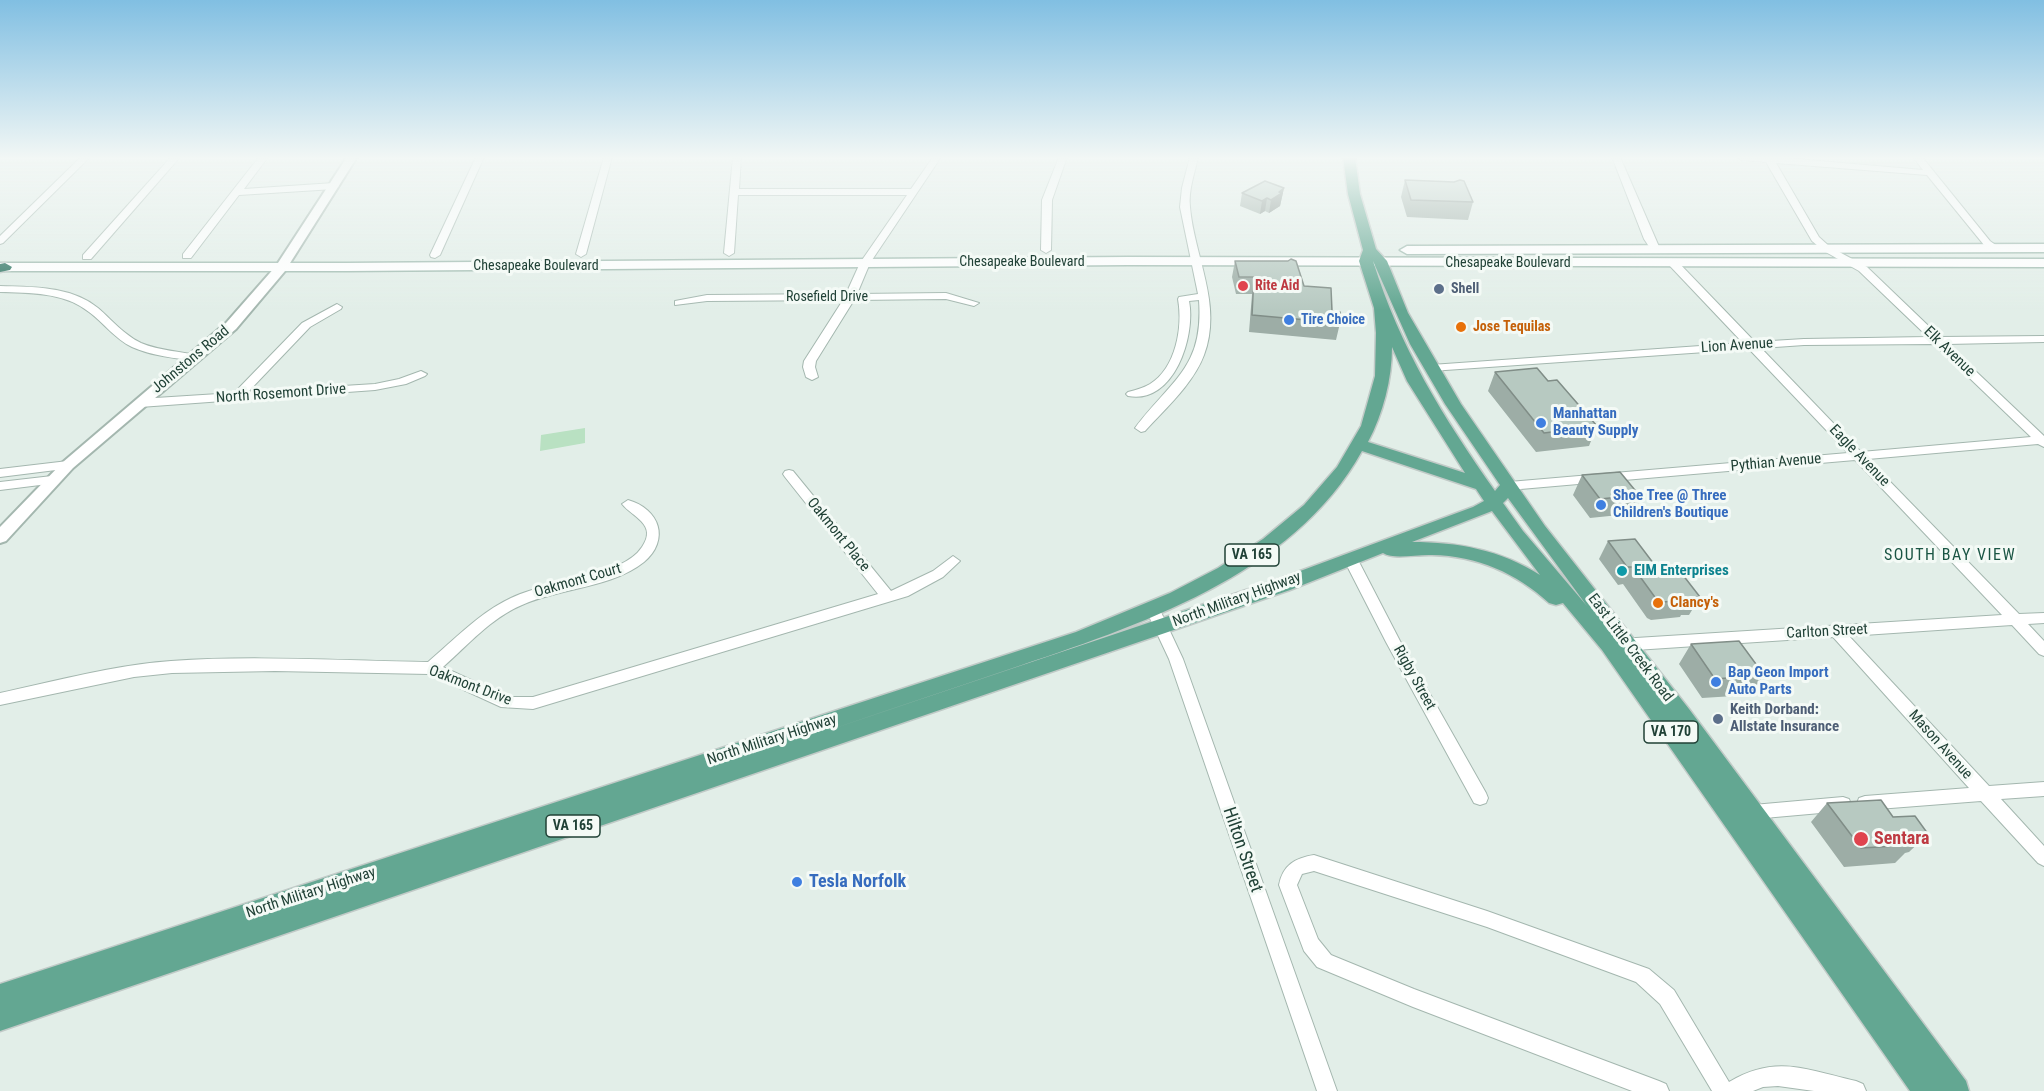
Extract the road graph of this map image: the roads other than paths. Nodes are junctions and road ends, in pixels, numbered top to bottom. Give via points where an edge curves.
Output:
1 (34, 208) edge
2 (131, 208) edge
3 (225, 208) edge
4 (320, 208) edge
5 (457, 208) edge
6 (594, 208) edge
7 (733, 208) edge
8 (904, 208) edge
9 (1047, 208) edge
10 (1185, 208) edge
11 (1358, 208) edge
12 (1637, 208) edge
13 (1797, 208) edge
14 (1958, 208) edge
15 (0, 241) edge
16 (1994, 248) junction
17 (2044, 248) edge
18 (1655, 249) junction
19 (1827, 249) junction
20 (1046, 250) junction
21 (729, 253) junction
22 (581, 254) junction
23 (435, 255) junction
24 (1195, 255) junction
25 (187, 256) junction
26 (87, 257) junction
27 (869, 257) junction
28 (1372, 257) junction
29 (284, 262) junction
30 (1673, 263) junction
31 (1854, 263) junction
32 (2044, 263) edge
33 (1, 265) edge
34 (0, 289) edge
35 (1203, 296) junction
36 (852, 297) junction
37 (679, 303) dead end
38 (974, 303) dead end
39 (337, 307) dead end
40 (1381, 308) junction
41 (2044, 339) edge
42 (1936, 340) junction
43 (1752, 345) junction
44 (196, 358) junction
45 (1431, 368) junction
46 (421, 374) dead end
47 (812, 377) dead end
48 (1132, 394) dead end
49 (236, 398) junction
50 (140, 403) junction
51 (1141, 428) dead end
52 (2043, 441) edge
53 (1360, 445) junction
54 (1859, 456) junction
55 (1405, 460) junction
56 (68, 465) junction
57 (0, 473) edge
58 (789, 474) dead end
59 (1336, 479) junction
60 (52, 480) junction
61 (1481, 484) junction
62 (0, 486) edge
63 (1509, 486) junction
64 (1493, 502) junction
65 (628, 504) dead end
66 (0, 537) edge
67 (1350, 558) junction
68 (952, 561) dead end
69 (887, 596) junction
70 (2044, 618) edge
71 (1157, 619) junction
72 (2016, 620) junction
73 (1836, 631) junction
74 (1619, 645) junction
75 (2044, 650) edge
76 (431, 668) junction
77 (0, 699) edge
78 (2044, 789) edge
79 (1984, 794) junction
80 (1480, 798) dead end
81 (1753, 812) junction
82 (2044, 858) edge
83 (0, 996) edge
84 (0, 1018) edge
85 (1951, 1090) edge
86 (1327, 1091) edge
87 (1659, 1091) edge
88 (1723, 1091) edge
89 (1734, 1091) edge
90 (1856, 1091) edge
91 (1926, 1091) edge

1 - 15 street
2 - 26 street
3 - 25 street
4 - 29 street, Johnstons Road
5 - 23 street
6 - 22 street
7 - 21 street
8 - 27 street
9 - 20 street
10 - 24 street
11 - 28 main road, East Little Creek Road / VA 165
12 - 18 street
13 - 19 street via 1815,239
14 - 16 street
16 - 17 main road, Chesapeake Boulevard
16 - 19 main road, Chesapeake Boulevard
18 - 19 main road, Chesapeake Boulevard
18 - 28 main road, Chesapeake Boulevard
19 - 31 street, Elk Avenue
20 - 24 main road, Chesapeake Boulevard
20 - 27 main road, Chesapeake Boulevard
21 - 22 main road, Chesapeake Boulevard
21 - 27 main road, Chesapeake Boulevard
22 - 23 main road, Chesapeake Boulevard
23 - 29 main road, Chesapeake Boulevard
24 - 27 main road, Chesapeake Boulevard
24 - 28 main road, Chesapeake Boulevard
24 - 35 street
25 - 26 main road, Chesapeake Boulevard
25 - 29 main road, Chesapeake Boulevard
26 - 33 main road, Chesapeake Boulevard
27 - 29 main road, Chesapeake Boulevard
27 - 36 street
28 - 30 main road, Chesapeake Boulevard
28 - 40 main road, East Little Creek Road / VA 165
28 - 45 main road, East Little Creek Road / VA 165
29 - 33 main road, Chesapeake Boulevard
29 - 44 street, Johnstons Road via 231,326
30 - 31 main road, Chesapeake Boulevard
30 - 43 street, Eagle Avenue
31 - 32 main road, Chesapeake Boulevard
31 - 42 street, Elk Avenue
34 - 44 street via 72,298 89,306 139,346
35 - 48 street via 1184,299 1184,336 1159,383
35 - 51 street via 1206,322 1197,358
36 - 37 street, Rosefield Drive via 707,298
36 - 38 street, Rosefield Drive via 946,296
36 - 47 street via 810,361
39 - 49 street via 306,326
40 - 53 main road, North Military Highway / VA 165 via 1383,378
40 - 61 main road, East Little Creek Road / VA 170 via 1433,412
41 - 42 street, Lion Avenue
42 - 43 street, Lion Avenue
42 - 52 street, Elk Avenue
43 - 45 street, Lion Avenue
43 - 54 street, Eagle Avenue
44 - 50 street, Johnstons Road
45 - 63 main road, East Little Creek Road / VA 165
46 - 49 street, North Rosemont Drive via 382,386
49 - 50 street, North Rosemont Drive
50 - 56 street, Johnstons Road
52 - 54 street, Pythian Avenue
53 - 55 main road
53 - 59 main road, North Military Highway / VA 165
54 - 63 street, Pythian Avenue
54 - 72 street, Eagle Avenue
55 - 59 main road via 1366,460
55 - 61 main road
56 - 57 street
56 - 60 street, Johnstons Road
58 - 69 street, Oakmont Place
59 - 71 main road, North Military Highway / VA 165 via 1309,509 1257,552
60 - 62 street
60 - 66 street, Johnstons Road
61 - 63 main road
61 - 64 main road, East Little Creek Road / VA 170
63 - 64 main road, North Military Highway / VA 165
63 - 74 main road, East Little Creek Road / VA 170
64 - 67 main road, North Military Highway / VA 165 via 1454,521
64 - 74 main road, East Little Creek Road / VA 170 via 1544,569
65 - 76 street, Oakmont Court via 645,514 653,532 653,541 644,556 626,568 516,601
67 - 71 main road, North Military Highway / VA 165 via 1283,585
67 - 74 main road via 1428,547 1478,554 1512,567 1546,588 1585,627
67 - 80 street, Rigby Street
68 - 69 street, Oakmont Drive via 920,585
69 - 76 street, Oakmont Drive via 532,703 507,704
70 - 72 street, Carlton Street
71 - 83 main road, North Military Highway / VA 165 via 1083,637
71 - 84 main road, North Military Highway / VA 165
71 - 86 street, Hilton Street via 1176,659
72 - 73 street, Carlton Street
72 - 75 street, Eagle Avenue
73 - 74 street, Carlton Street
73 - 79 street, Mason Avenue
74 - 81 main road, East Little Creek Road / VA 170
74 - 91 main road, East Little Creek Road / VA 170
76 - 77 street, Oakmont Drive via 172,667 134,671
78 - 79 street
79 - 81 street
79 - 82 street, Mason Avenue
81 - 85 main road, East Little Creek Road / VA 170
87 - 88 street via 1324,961 1311,945 1288,885 1289,876 1302,864 1314,863 1642,975 1667,997
89 - 90 street via 1768,1076 1786,1076

